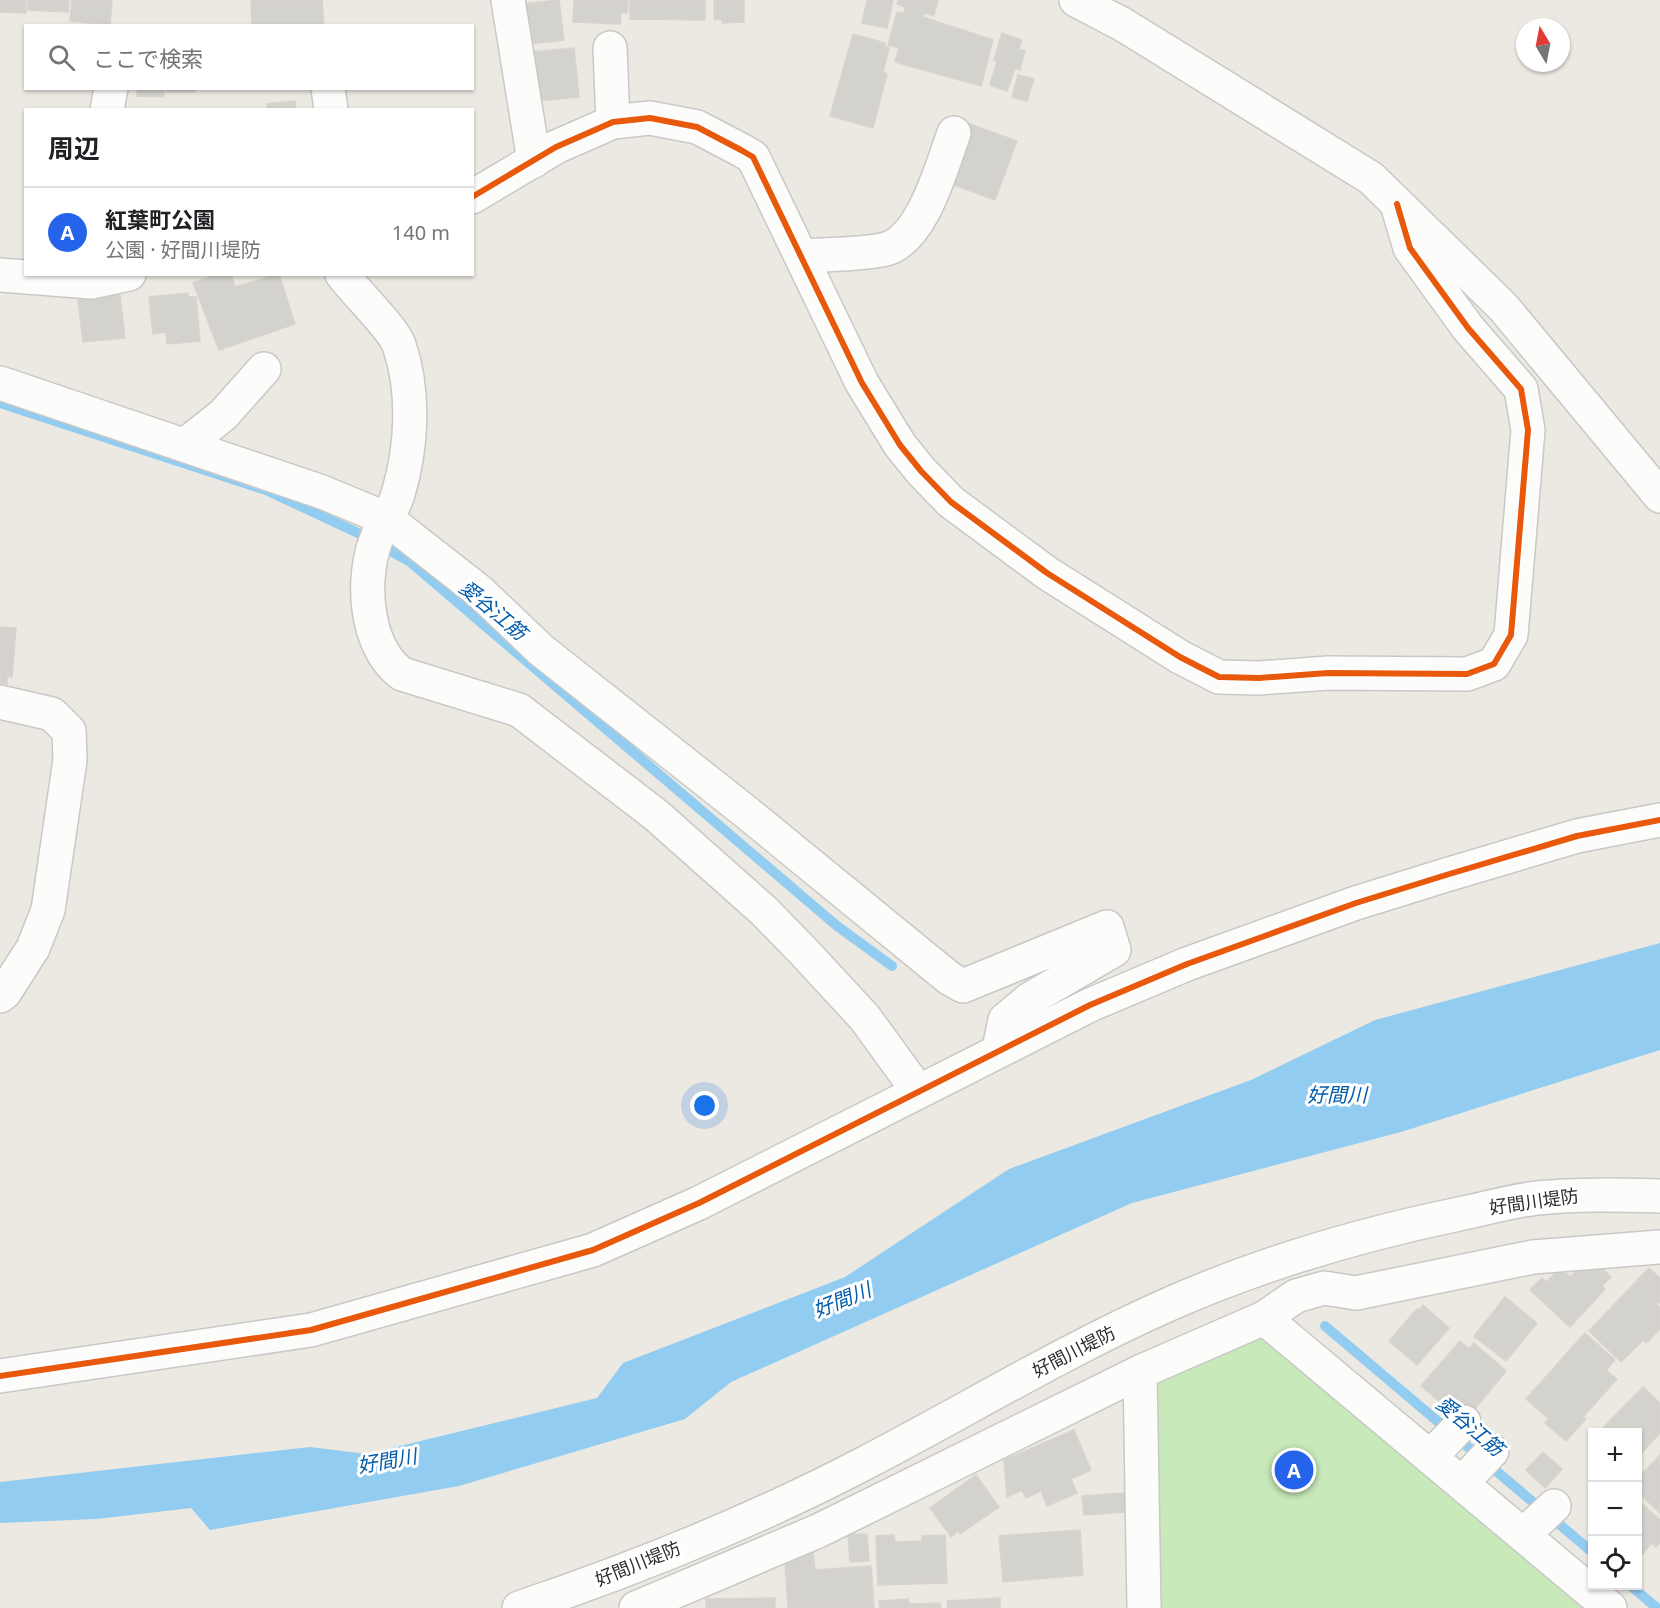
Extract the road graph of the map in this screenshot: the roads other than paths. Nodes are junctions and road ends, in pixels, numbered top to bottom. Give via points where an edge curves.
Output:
1 (508, 0) edge
2 (1076, 0) edge
3 (610, 48) dead end
4 (111, 90) edge
5 (328, 90) edge
6 (107, 108) edge
7 (331, 108) edge
8 (613, 122) junction
9 (954, 133) dead end
10 (534, 161) junction
11 (474, 196) edge
12 (1397, 204) junction
13 (803, 256) junction
14 (0, 276) edge
15 (120, 276) edge
16 (344, 276) edge
17 (63, 277) edge
18 (264, 369) dead end
19 (0, 383) edge
20 (185, 445) junction
21 (1660, 496) edge
22 (387, 519) junction
23 (0, 702) edge
24 (1660, 820) edge
25 (0, 996) edge
26 (999, 1049) junction
27 (918, 1091) junction
28 (1660, 1197) edge
29 (1660, 1247) edge
30 (1264, 1318) junction
31 (1140, 1372) junction
32 (0, 1376) edge
33 (1464, 1422) dead end
34 (1492, 1451) dead end
35 (1431, 1456) junction
36 (1462, 1483) junction
37 (1554, 1506) dead end
38 (1524, 1535) junction
39 (519, 1608) edge
40 (636, 1608) edge
41 (1144, 1608) edge
42 (1610, 1608) edge

1 - 10 street
2 - 12 street via 1122,24 1371,178
3 - 8 street
4 - 6 street
5 - 7 street
8 - 10 street
8 - 13 street via 650,118 697,127 753,157
9 - 13 street via 927,209 902,239 887,249
10 - 11 street
12 - 13 street via 1410,248 1462,320 1521,389 1528,430 1511,635 1494,664 1467,674 1219,677 1142,633 999,538 951,502 921,471 900,445 862,382
12 - 21 street via 1503,307
14 - 17 street
15 - 17 street via 92,282
16 - 22 street via 398,343 409,392 403,472 398,496
18 - 20 street via 223,415
19 - 20 street
20 - 22 street
22 - 26 street via 479,591 541,650 948,978 963,986 1107,927 1114,950 1030,999 1005,1020
22 - 27 street via 371,554 367,605 374,631 391,666 402,674 519,710 656,815 764,911 811,960 865,1018
23 - 25 street via 52,714 69,731 70,760 48,910 33,948
24 - 26 street via 1577,836 1345,906 1187,964
26 - 27 street
27 - 32 street via 699,1203 593,1250 311,1330
28 - 39 street, 好間川堤防 via 1605,1194 1535,1198 1341,1242 1219,1284 1162,1307 771,1508 602,1580
29 - 30 street via 1533,1257 1356,1293 1324,1288 1296,1296
30 - 31 street
30 - 35 street
31 - 40 street via 818,1531
31 - 41 street
33 - 35 street
34 - 36 street
35 - 36 street
36 - 38 street
37 - 38 street
38 - 42 street

